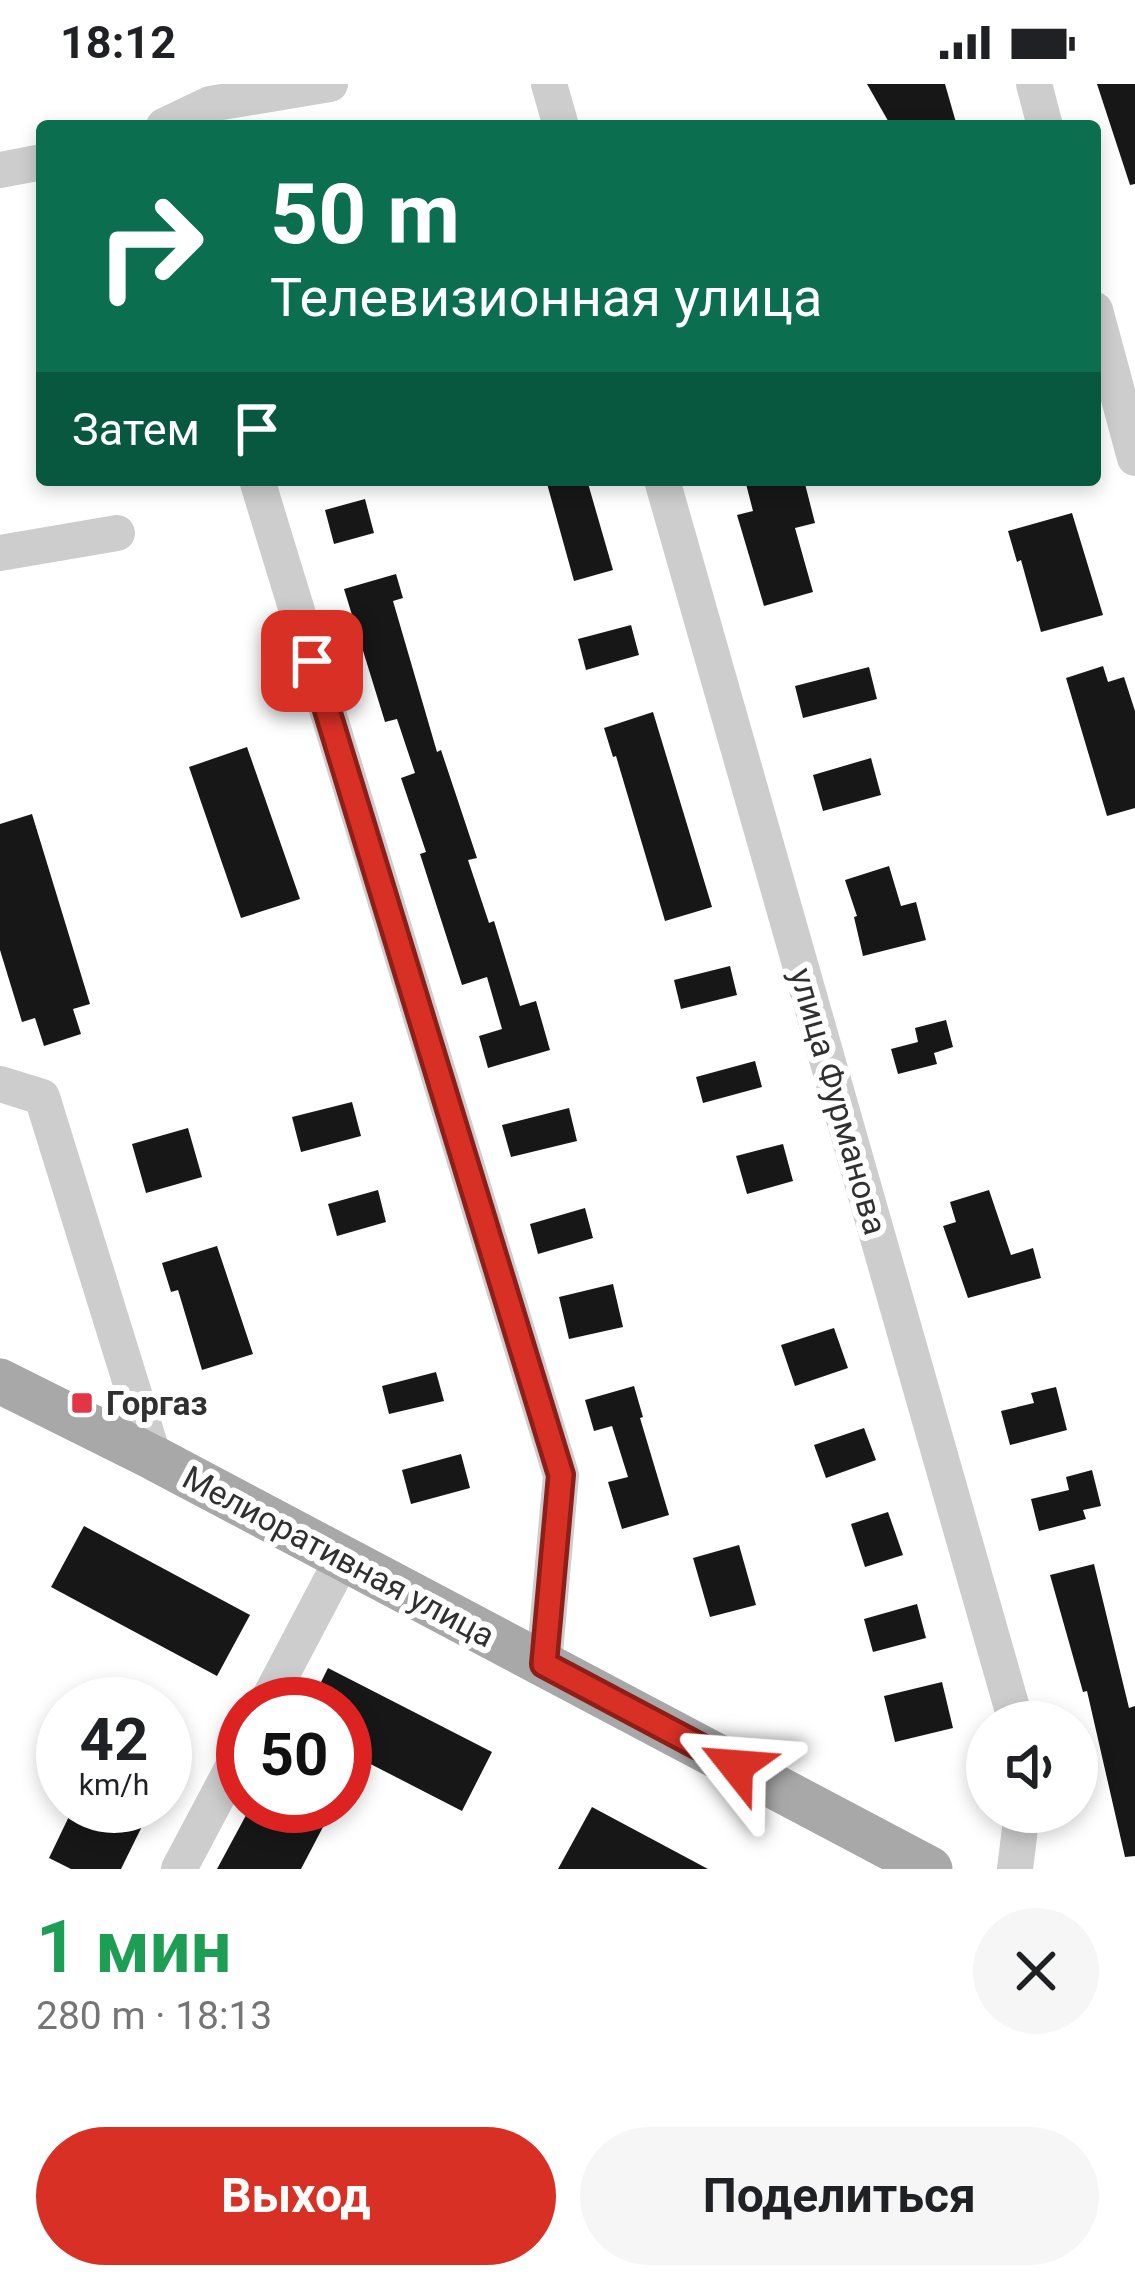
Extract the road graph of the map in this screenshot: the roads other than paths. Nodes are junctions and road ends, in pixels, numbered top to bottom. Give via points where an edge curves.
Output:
1 (330, 84) edge
2 (549, 84) edge
3 (1034, 84) edge
4 (177, 120) edge
5 (559, 120) edge
6 (1044, 120) edge
7 (36, 163) edge
8 (0, 170) edge
9 (1101, 332) edge
10 (1135, 458) edge
11 (259, 486) edge
12 (664, 486) edge
13 (118, 532) dead end
14 (0, 553) edge
15 (0, 1084) edge
16 (0, 1381) edge
17 (154, 1458) junction
18 (343, 1558) junction
19 (544, 1664) junction
20 (280, 1677) edge
21 (1010, 1701) edge
22 (216, 1799) edge
23 (1019, 1833) edge
24 (884, 1858) edge
25 (179, 1869) edge
26 (931, 1869) edge
27 (1015, 1869) edge

1 - 4 street via 210,104
2 - 5 street
3 - 6 street
7 - 8 street
9 - 10 street
11 - 19 street via 561,1475
12 - 21 street, улица Фурманова
13 - 14 street
15 - 17 street via 42,1097
16 - 17 main road, Мелиоративная улица
17 - 18 main road, Мелиоративная улица
18 - 19 main road, Мелиоративная улица
18 - 20 street
19 - 24 main road, Мелиоративная улица
22 - 25 street
23 - 27 street
24 - 26 main road, Мелиоративная улица

